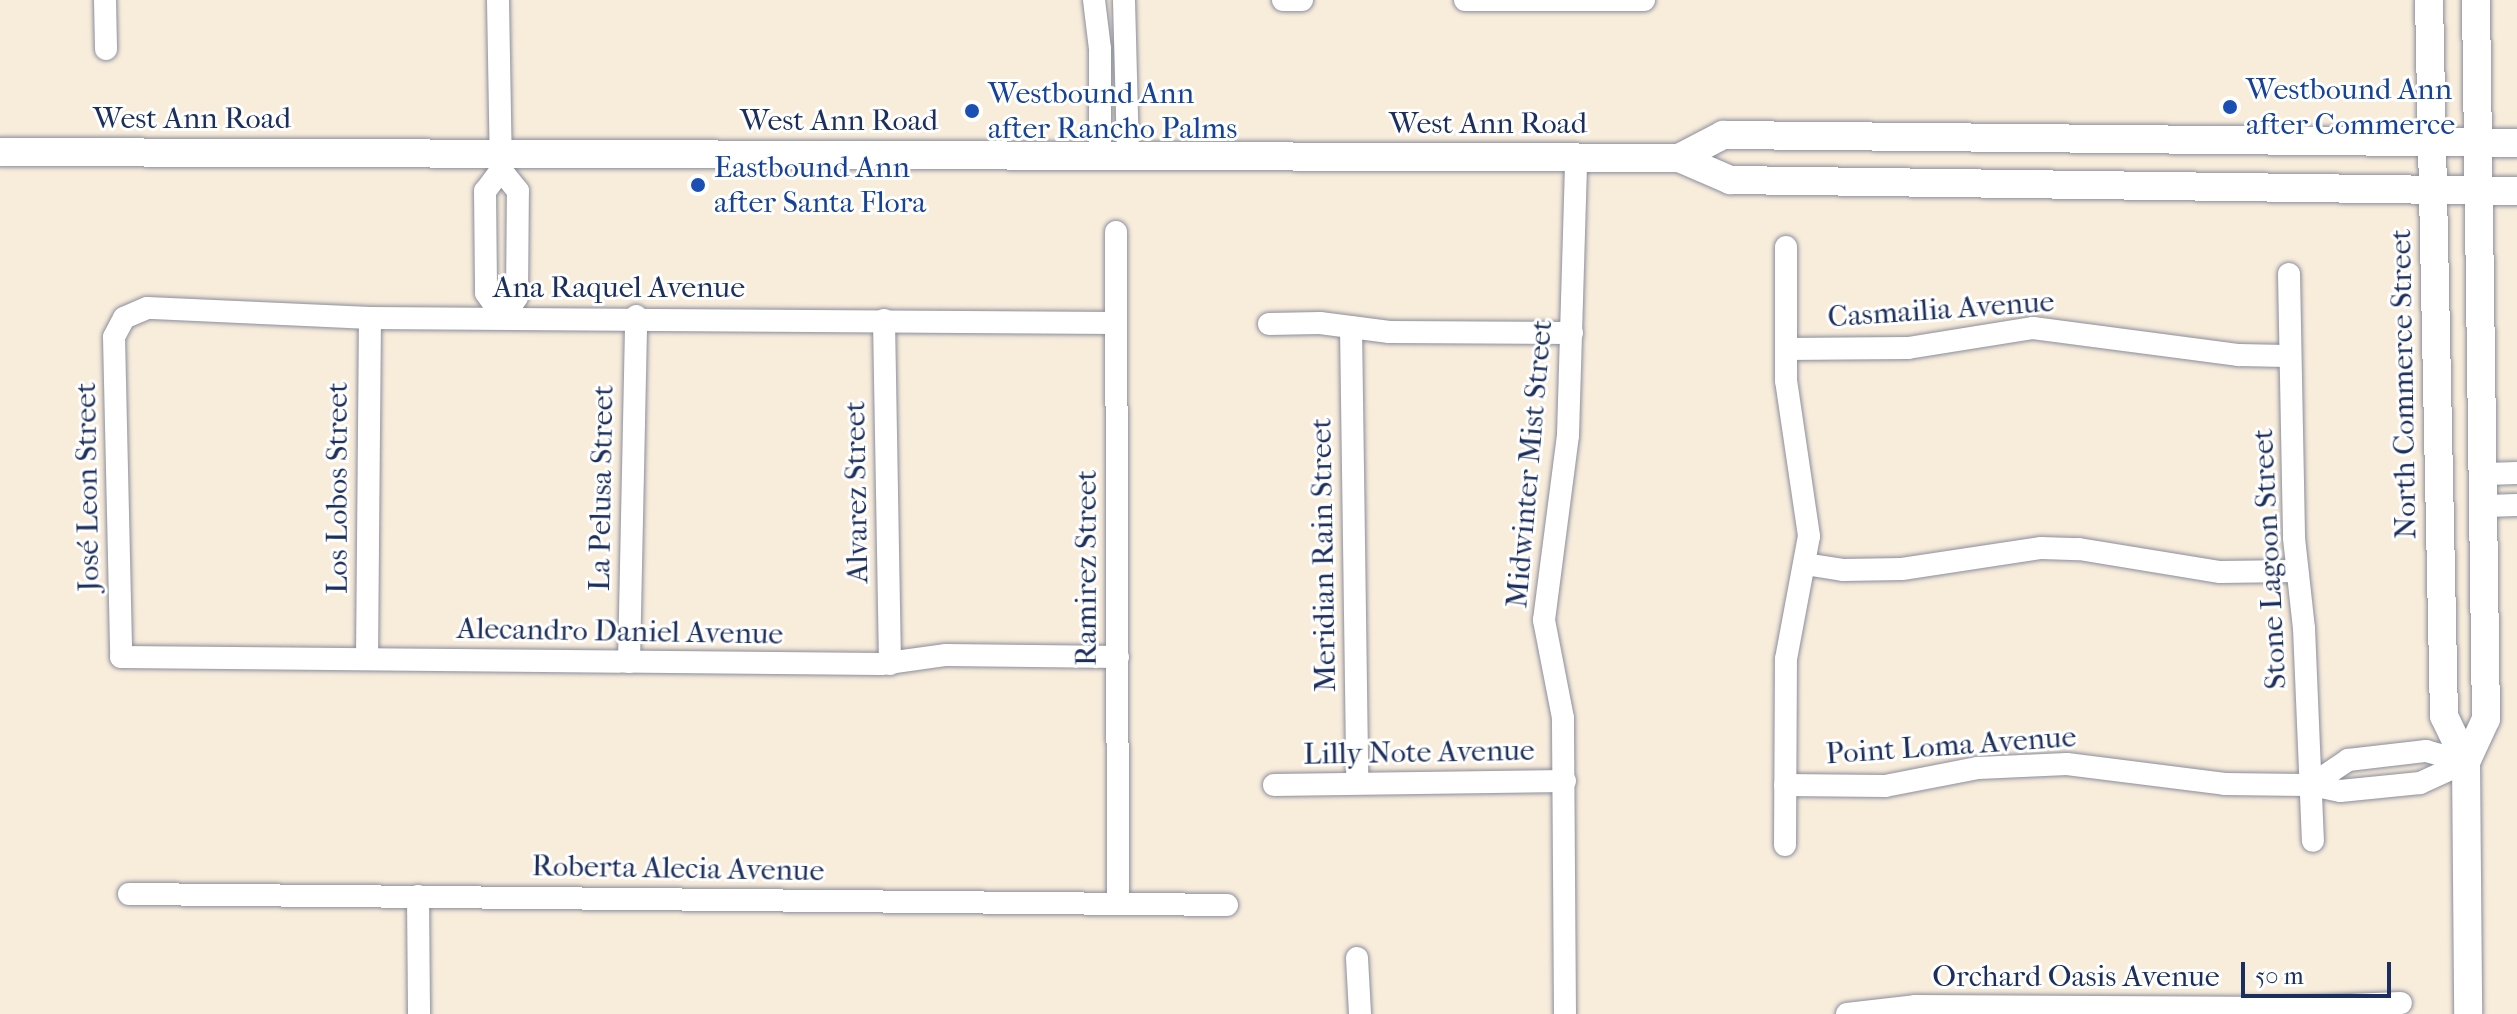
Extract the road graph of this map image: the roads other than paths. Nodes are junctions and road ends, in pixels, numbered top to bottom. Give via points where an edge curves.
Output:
1 (105, 0) edge
2 (498, 0) edge
3 (1094, 0) edge
4 (1124, 0) edge
5 (1283, 0) edge
6 (1302, 0) edge
7 (1465, 0) edge
8 (1644, 0) edge
9 (2429, 0) edge
10 (2476, 0) edge
11 (106, 49) dead end
12 (2433, 141) junction
13 (2479, 142) junction
14 (2517, 143) edge
15 (0, 152) edge
16 (1100, 156) junction
17 (1128, 156) junction
18 (1576, 158) junction
19 (1679, 158) junction
20 (501, 162) junction
21 (2435, 190) junction
22 (2480, 191) junction
23 (2517, 191) edge
24 (1116, 232) dead end
25 (1786, 247) dead end
26 (2289, 274) dead end
27 (636, 316) junction
28 (503, 317) junction
29 (124, 318) joint
30 (370, 318) junction
31 (884, 320) junction
32 (1116, 323) junction
33 (1269, 324) dead end
34 (1351, 327) junction
35 (1572, 333) junction
36 (1786, 349) junction
37 (2290, 356) junction
38 (2517, 473) edge
39 (2486, 474) junction
40 (2517, 505) edge
41 (2486, 506) junction
42 (1805, 564) junction
43 (2295, 571) junction
44 (121, 657) joint
45 (1118, 657) junction
46 (367, 659) junction
47 (629, 662) junction
48 (890, 664) junction
49 (2466, 762) junction
50 (1565, 781) junction
51 (1357, 782) junction
52 (1274, 785) dead end
53 (1785, 785) junction
54 (2311, 785) junction
55 (2313, 841) dead end
56 (1785, 845) dead end
57 (129, 894) dead end
58 (418, 896) junction
59 (1118, 904) junction
60 (1227, 905) dead end
61 (1357, 958) dead end
62 (2401, 1003) dead end
63 (2314, 1010) edge
64 (419, 1014) edge
65 (1360, 1014) edge
66 (1565, 1014) edge
67 (1847, 1014) edge
68 (2468, 1014) edge

1 - 11 street
2 - 20 street
3 - 16 street via 1100,49
4 - 17 street
5 - 6 street
7 - 8 street
9 - 12 main road, North Commerce Street
10 - 13 main road, North Commerce Street
12 - 13 main road, West Ann Road
12 - 19 main road, West Ann Road via 1723,135
12 - 21 main road, North Commerce Street
13 - 14 main road, West Ann Road
13 - 22 main road, North Commerce Street
15 - 20 main road, West Ann Road
16 - 17 main road, West Ann Road
16 - 20 main road, West Ann Road
17 - 18 main road, West Ann Road
18 - 19 main road, West Ann Road
18 - 35 street, Midwinter Mist Street
19 - 21 main road, West Ann Road via 1730,180
20 - 28 street via 518,191 517,297
20 - 28 street via 485,191 486,293
21 - 22 main road, West Ann Road
21 - 49 main road, North Commerce Street via 2444,716
22 - 23 main road, West Ann Road
22 - 39 main road, North Commerce Street
24 - 32 street, Ramirez Street
25 - 36 street
26 - 37 street, Stone Lagoon Street
27 - 28 street, Ana Raquel Avenue
27 - 31 street, Ana Raquel Avenue
27 - 47 street, La Pelusa Street
28 - 30 street, Ana Raquel Avenue
29 - 30 street, Ana Raquel Avenue via 147,308
29 - 44 street, José Leon Street via 114,337
30 - 46 street, Los Lobos Street
31 - 32 street, Ana Raquel Avenue
31 - 48 street, Alvarez Street
32 - 45 street, Ramirez Street
33 - 34 street
34 - 35 street
34 - 51 street, Meridian Rain Street
35 - 50 street, Midwinter Mist Street via 1568,435 1544,620 1561,694
36 - 37 street, Casmailia Avenue via 1873,351 2033,328 2239,355
36 - 42 street via 1790,414 1809,516
37 - 43 street, Stone Lagoon Street
38 - 39 street
39 - 41 main road, North Commerce Street
40 - 41 street
41 - 49 main road, North Commerce Street via 2486,719
42 - 43 street via 1843,570 1902,569 2041,548 2079,549 2220,572
42 - 53 street via 1786,659
43 - 54 street, Stone Lagoon Street via 2304,628
44 - 46 street, Alecandro Daniel Avenue
45 - 48 street, Alecandro Daniel Avenue via 946,655
45 - 59 street, Ramirez Street
46 - 47 street, Alecandro Daniel Avenue
47 - 48 street, Alecandro Daniel Avenue
49 - 54 street, Point Loma Avenue via 2420,783 2340,791
49 - 54 street via 2426,751 2348,760
49 - 68 main road, North Commerce Street
50 - 51 street, Lilly Note Avenue
50 - 66 street, Midwinter Mist Street
51 - 52 street, Lilly Note Avenue
53 - 54 street, Point Loma Avenue via 1885,786 1978,768 2067,764 2225,784
53 - 56 street
54 - 55 street, Stone Lagoon Street
57 - 58 street, Roberta Alecia Avenue
58 - 59 street, Roberta Alecia Avenue
58 - 64 street
59 - 60 street, Roberta Alecia Avenue
61 - 65 street
62 - 63 street, Orchard Oasis Avenue
63 - 67 street, Orchard Oasis Avenue via 1915,1006

